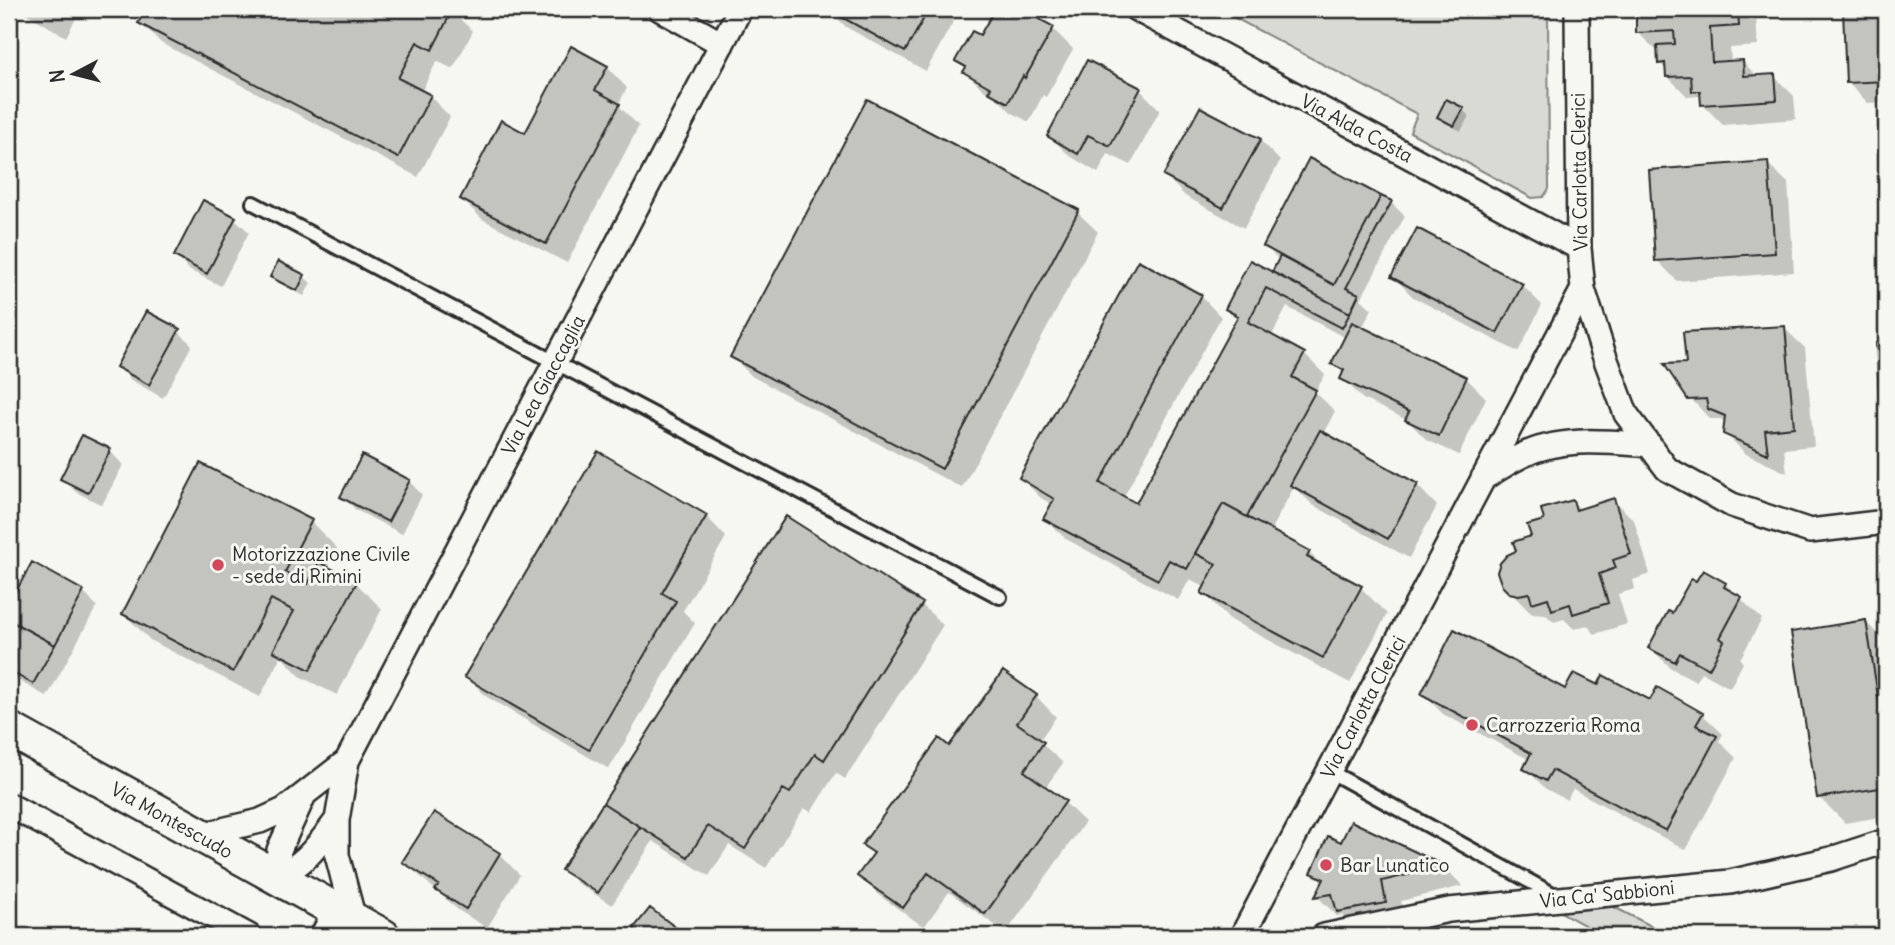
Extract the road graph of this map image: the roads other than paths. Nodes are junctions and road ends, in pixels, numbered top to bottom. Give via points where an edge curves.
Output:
1 (660, 9) edge
2 (740, 9) edge
3 (1136, 9) edge
4 (1577, 9) edge
5 (722, 44) junction
6 (253, 203) dead end
7 (1579, 248) junction
8 (1583, 289) junction
9 (555, 362) junction
10 (1650, 445) junction
11 (1483, 478) junction
12 (1886, 522) edge
13 (1000, 597) dead end
14 (9, 729) edge
15 (347, 761) junction
16 (1329, 771) junction
17 (304, 795) junction
18 (9, 805) edge
19 (337, 820) junction
20 (201, 835) junction
21 (1886, 841) edge
22 (276, 877) junction
23 (1562, 899) junction
24 (337, 922) edge
25 (249, 936) edge
26 (383, 936) edge
27 (1242, 936) edge
28 (1324, 936) edge

1 - 5 street
2 - 5 street, Via Lea Giaccaglia
3 - 7 street, Via Alda Costa
4 - 7 street, Via Carlotta Clerici
5 - 9 street, Via Lea Giaccaglia
6 - 9 lane
7 - 8 street, Via Carlotta Clerici
8 - 10 street via 1626,414
8 - 11 street, Via Carlotta Clerici
9 - 13 lane
9 - 15 street, Via Lea Giaccaglia
10 - 11 street via 1562,443 1522,455
10 - 12 street via 1667,469 1732,505 1810,531
11 - 16 street, Via Carlotta Clerici
14 - 20 street, Via Montescudo
15 - 17 street, Via Lea Giaccaglia
15 - 19 street, Via Lea Giaccaglia
16 - 23 lane
16 - 27 street, Via Carlotta Clerici
17 - 20 street, Via Lea Giaccaglia via 260,821
17 - 22 street, Via Lea Giaccaglia via 279,850
18 - 25 street
19 - 22 street, Via Lea Giaccaglia via 307,859
19 - 24 street, Via Lea Giaccaglia
20 - 22 street, Via Montescudo
21 - 23 street, Via Ca' Sabbioni via 1730,882
22 - 24 street, Via Montescudo
23 - 28 street, Via Ca' Sabbioni via 1449,910
24 - 26 street, Via Montescudo

